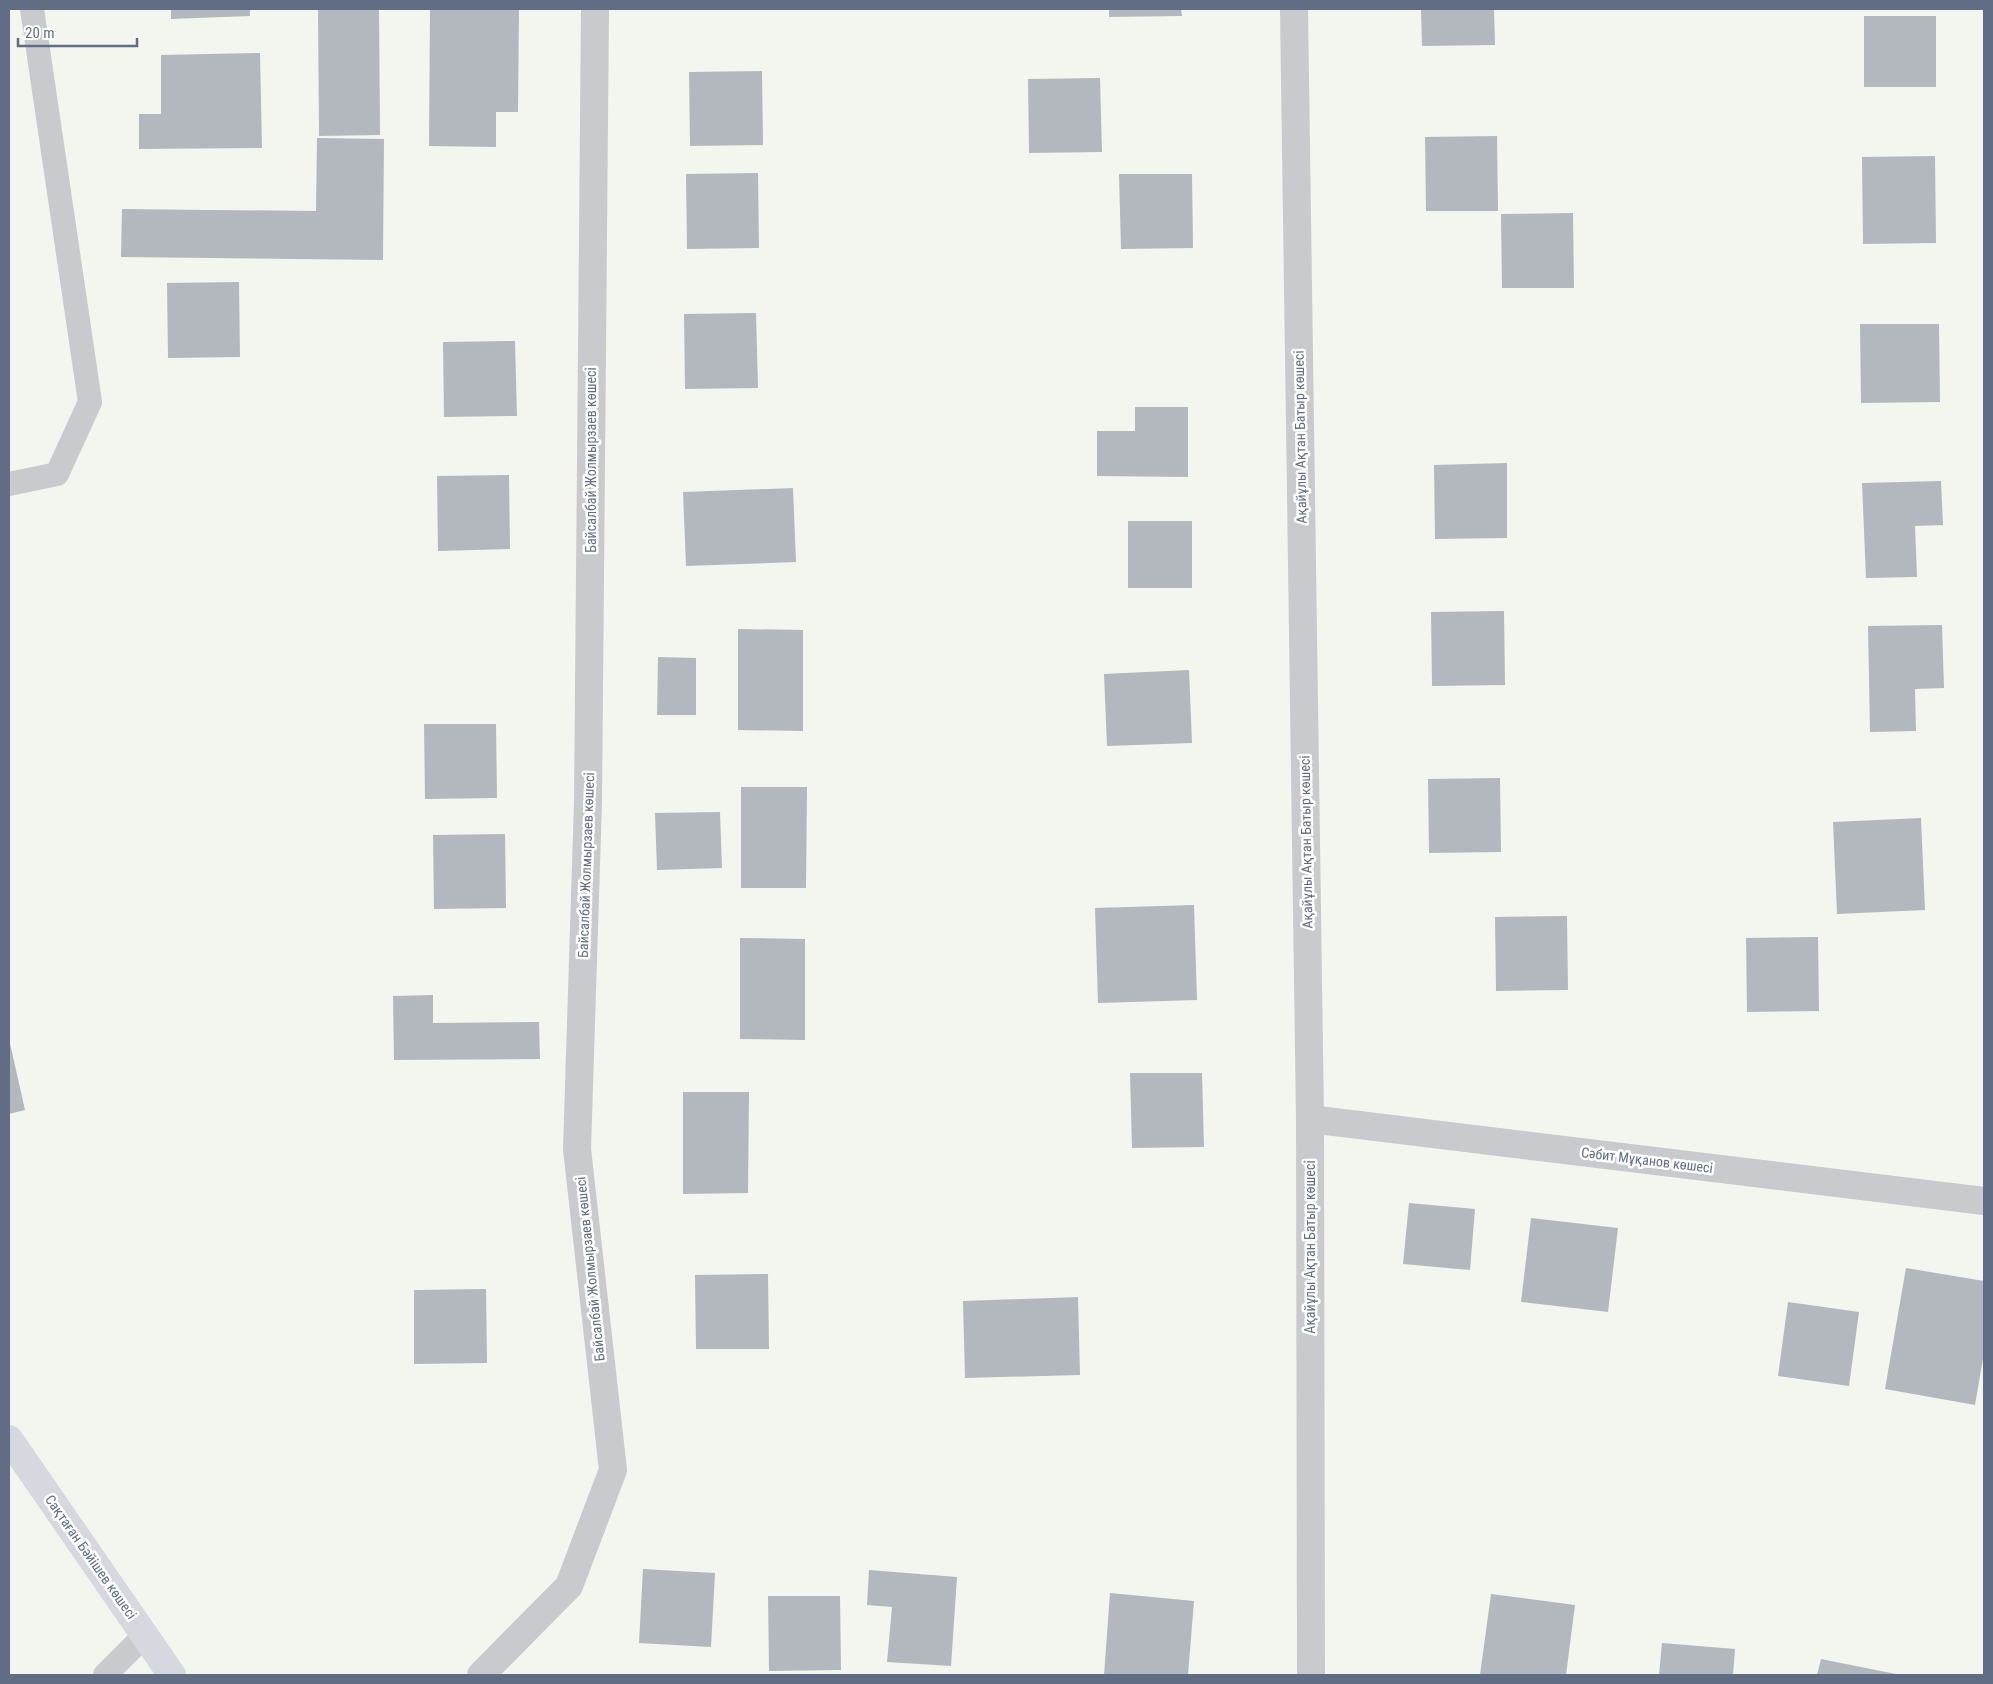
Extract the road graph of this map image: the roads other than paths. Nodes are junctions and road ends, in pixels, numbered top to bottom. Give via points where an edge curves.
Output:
1 (32, 9) edge
2 (595, 9) edge
3 (1294, 9) edge
4 (9, 484) edge
5 (1310, 1119) junction
6 (1984, 1201) edge
7 (9, 1438) edge
8 (145, 1635) junction
9 (105, 1675) edge
10 (172, 1675) edge
11 (481, 1675) edge
12 (1311, 1675) edge

1 - 4 lane via 90,402 57,474
2 - 11 street, Байсалбай Жолмырзаев көшесі via 588,802 577,1149 613,1470 569,1586
3 - 5 street, Ақайұлы Ақтан Батыр көшесі
5 - 6 street, Сәбит Мұқанов көшесі
5 - 12 street, Ақайұлы Ақтан Батыр көшесі
7 - 8 main road, Сақтаған Бәйішев көшесі
8 - 9 lane
8 - 10 main road, Сақтаған Бәйішев көшесі

